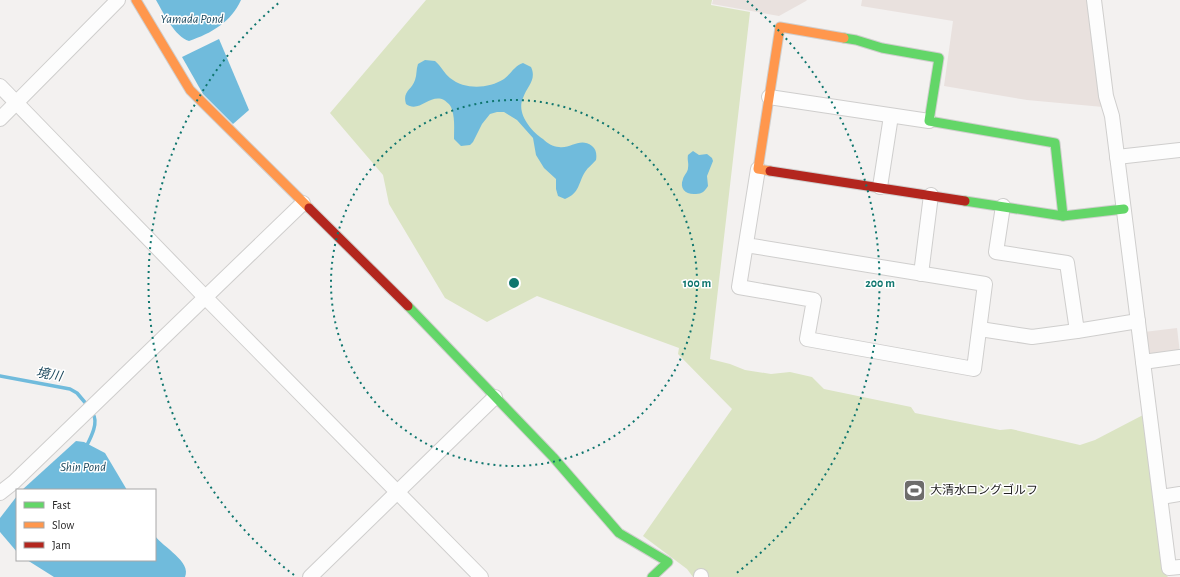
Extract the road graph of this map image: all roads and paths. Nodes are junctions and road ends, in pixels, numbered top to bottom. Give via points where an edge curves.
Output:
1 (118, 0) edge
2 (136, 0) edge
3 (1094, 0) edge
4 (0, 86) edge
5 (769, 97) junction
6 (16, 103) junction
7 (891, 116) junction
8 (0, 118) edge
9 (929, 121) junction
10 (1180, 150) edge
11 (1117, 157) junction
12 (758, 169) junction
13 (880, 188) junction
14 (931, 195) junction
15 (302, 203) junction
16 (1003, 206) junction
17 (1124, 209) junction
18 (1063, 216) junction
19 (746, 245) junction
20 (921, 274) junction
21 (206, 298) junction
22 (1138, 321) junction
23 (980, 329) junction
24 (1077, 331) junction
25 (1180, 357) edge
26 (1143, 362) junction
27 (495, 397) junction
28 (398, 492) junction
29 (0, 493) edge
30 (1180, 494) edge
31 (1161, 497) junction
32 (1173, 571) edge
33 (310, 577) edge
34 (481, 577) edge
35 (652, 577) edge

1 - 6 street
2 - 15 street via 190,90
3 - 11 street via 1106,96 1112,116
4 - 6 street
5 - 7 street
5 - 9 street via 780,27 939,58
5 - 12 street
6 - 8 street
6 - 21 street
7 - 9 street
7 - 13 street
9 - 18 street via 1055,143
10 - 11 street
11 - 17 street
12 - 13 street
12 - 19 street
13 - 14 street
14 - 16 street
14 - 20 street
15 - 21 street
15 - 27 street via 415,313
16 - 18 street
16 - 24 street via 996,252 1067,263
17 - 18 street
17 - 22 street
19 - 20 street
19 - 23 street via 739,287 814,300 807,339 974,369
20 - 23 street via 985,284
21 - 28 street
21 - 29 street
22 - 24 street
22 - 26 street
23 - 24 street via 1032,337
25 - 26 street
26 - 31 street
27 - 28 street
27 - 35 street via 553,457 619,532 668,562
28 - 33 street
28 - 34 street
30 - 31 street
31 - 32 street

